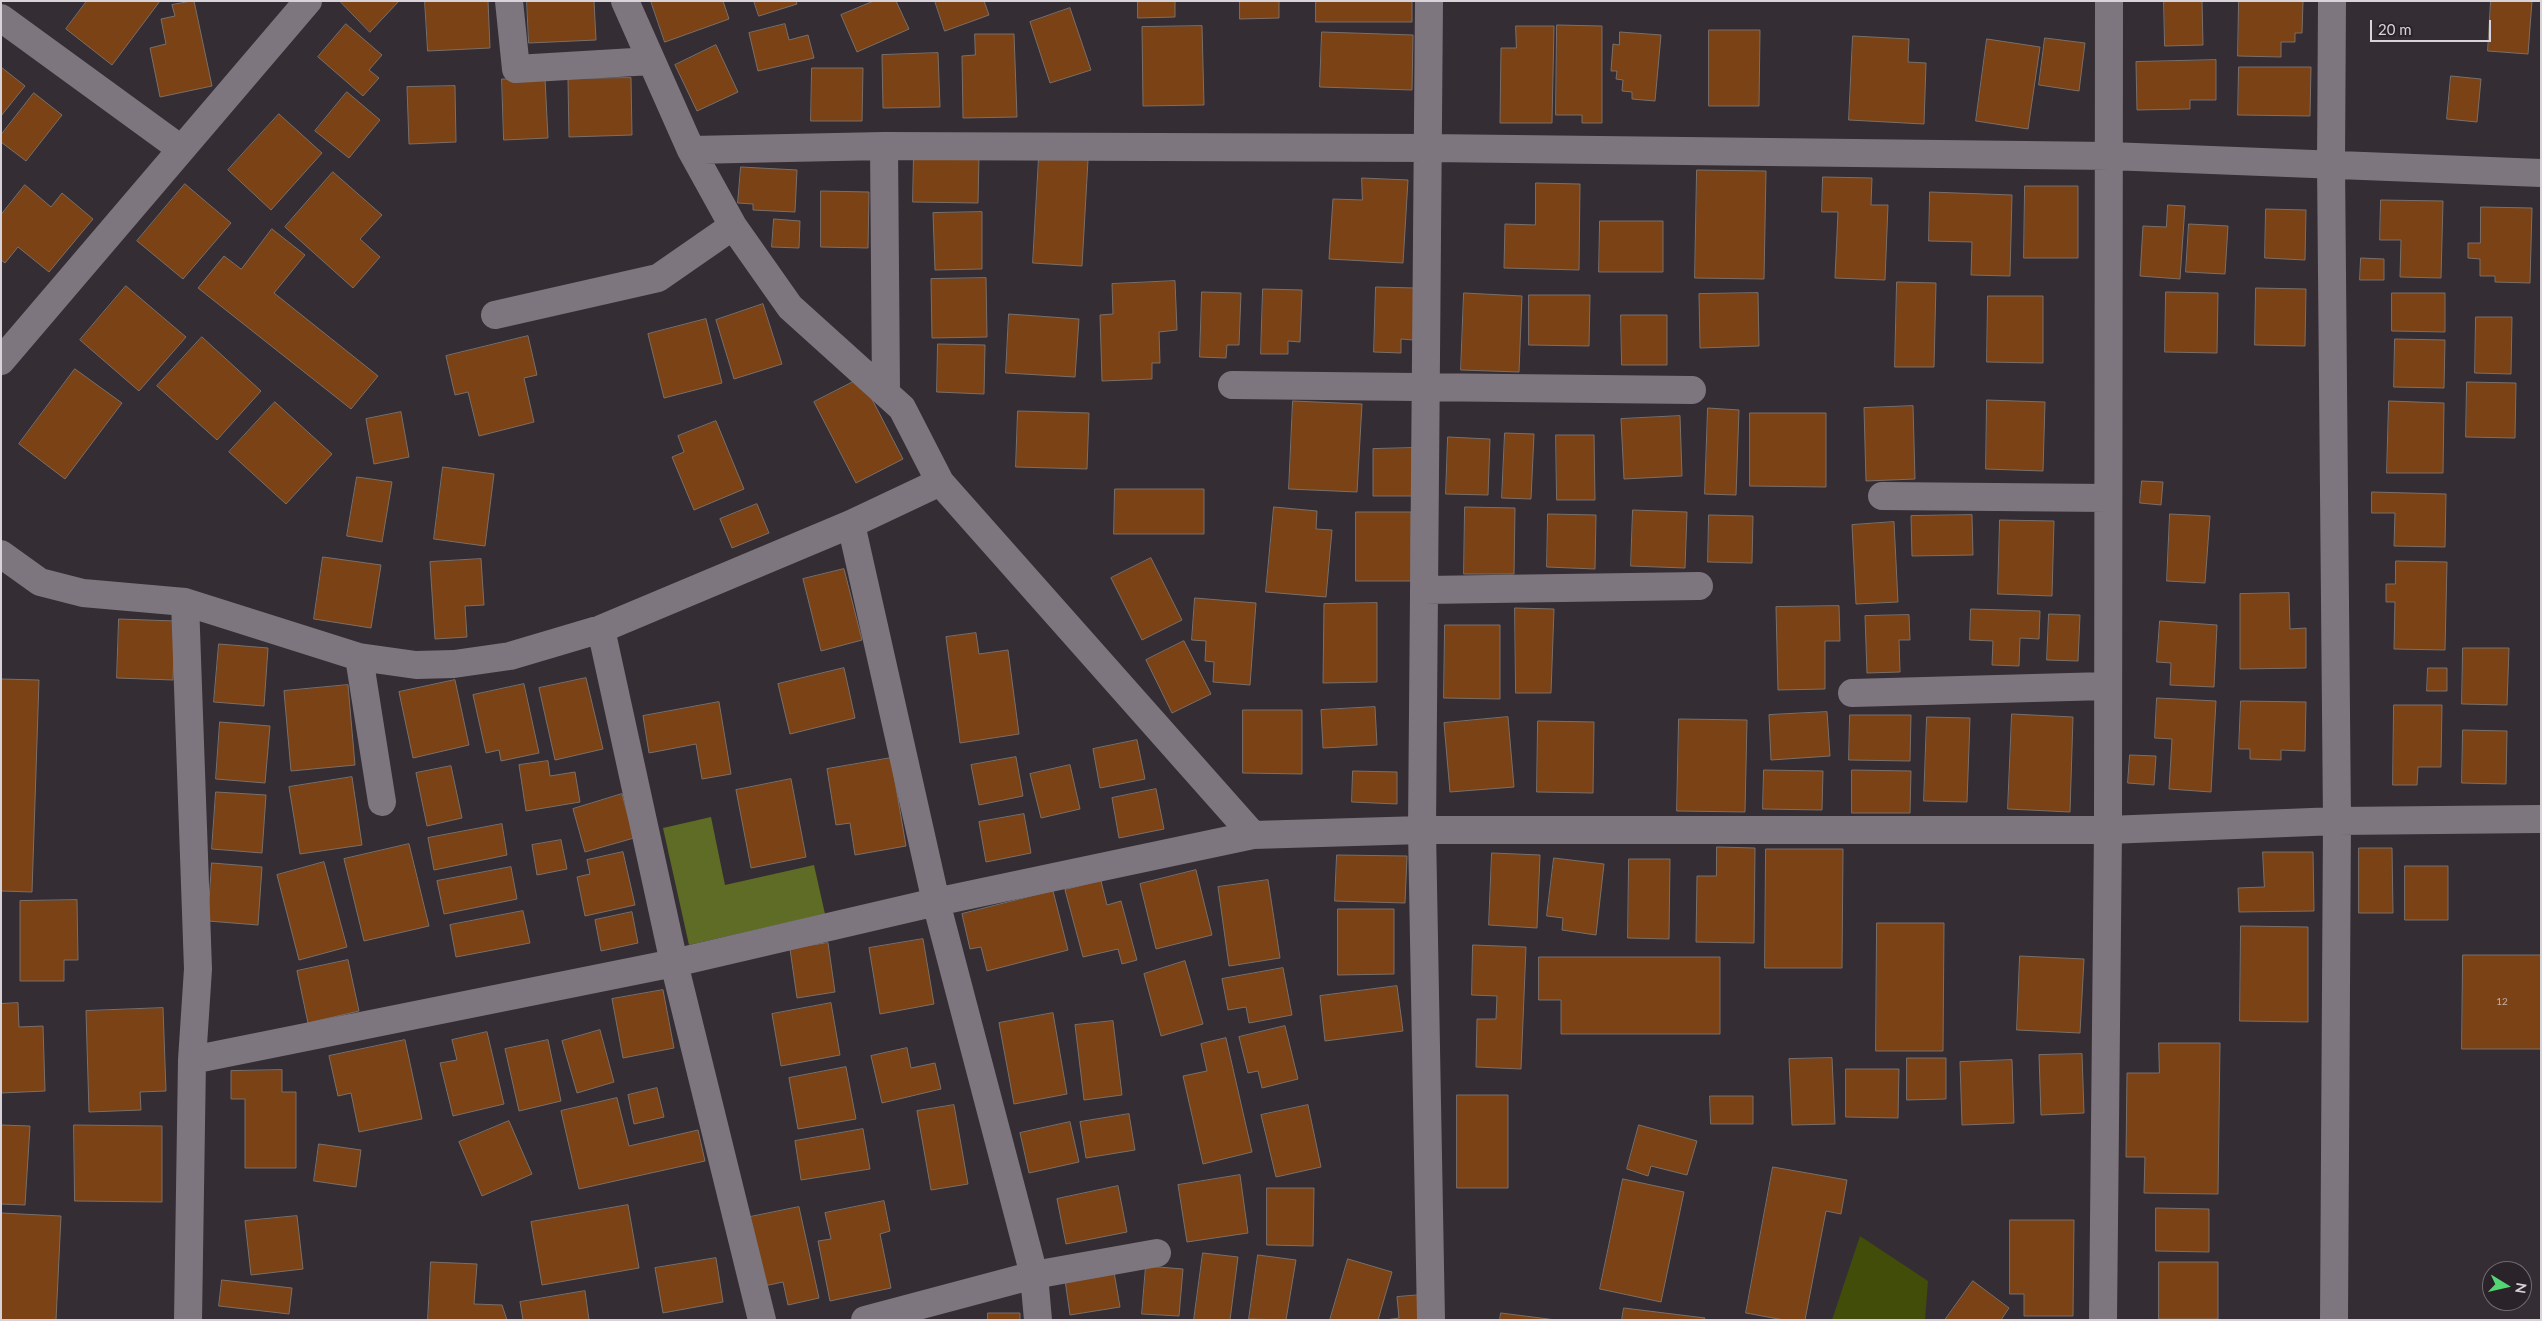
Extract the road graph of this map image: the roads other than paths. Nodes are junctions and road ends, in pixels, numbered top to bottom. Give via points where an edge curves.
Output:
1 (308, 1) edge
2 (509, 1) edge
3 (625, 1) edge
4 (1429, 1) edge
5 (2109, 1) edge
6 (2332, 1) edge
7 (1, 18) edge
8 (651, 61) junction
9 (884, 146) junction
10 (1429, 148) junction
11 (181, 149) junction
12 (691, 150) junction
13 (2110, 156) junction
14 (2331, 164) junction
15 (2541, 173) edge
16 (733, 226) junction
17 (495, 315) dead end
18 (6, 346) edge
19 (1232, 385) dead end
20 (1426, 387) junction
21 (1692, 390) dead end
22 (886, 391) junction
23 (940, 482) junction
24 (1882, 496) dead end
25 (2108, 498) junction
26 (851, 524) junction
27 (1, 554) edge
28 (1699, 586) dead end
29 (1424, 590) junction
30 (185, 602) junction
31 (601, 629) junction
32 (359, 657) junction
33 (2106, 686) junction
34 (1852, 693) dead end
35 (382, 802) dead end
36 (2541, 819) edge
37 (2337, 821) junction
38 (1422, 830) junction
39 (2108, 830) junction
40 (1253, 835) junction
41 (936, 902) junction
42 (674, 963) junction
43 (192, 1060) junction
44 (1157, 1253) dead end
45 (1034, 1275) junction
46 (188, 1320) edge
47 (762, 1320) edge
48 (865, 1320) edge
49 (1038, 1320) edge
50 (1431, 1320) edge
51 (2103, 1320) edge
52 (2334, 1320) edge

1 - 11 street
2 - 8 street via 516,69
3 - 8 street
4 - 10 street
5 - 13 street
6 - 14 street
7 - 11 street
8 - 12 street
9 - 10 street
9 - 12 street
9 - 22 street
10 - 13 street
10 - 20 street
11 - 18 street
12 - 16 street
13 - 14 street
13 - 25 street
14 - 15 street
14 - 37 street
16 - 17 street via 658,278
16 - 22 street via 790,308
19 - 20 street
20 - 21 street
20 - 29 street
22 - 23 street via 902,408
23 - 26 street
23 - 40 street
24 - 25 street
25 - 33 street
26 - 31 street
26 - 41 street
27 - 30 street via 40,582 83,593
28 - 29 street
29 - 38 street
30 - 32 street
30 - 43 street via 198,969
31 - 32 street via 510,656 454,664 416,665
31 - 42 street
32 - 35 street
33 - 34 street
33 - 39 street
36 - 37 street
37 - 39 street
37 - 52 street
38 - 39 street
38 - 40 street
38 - 50 street
39 - 51 street
40 - 41 street
41 - 42 street
41 - 45 street
42 - 43 street
42 - 47 street
43 - 46 street
44 - 45 street
45 - 48 street
45 - 49 street

